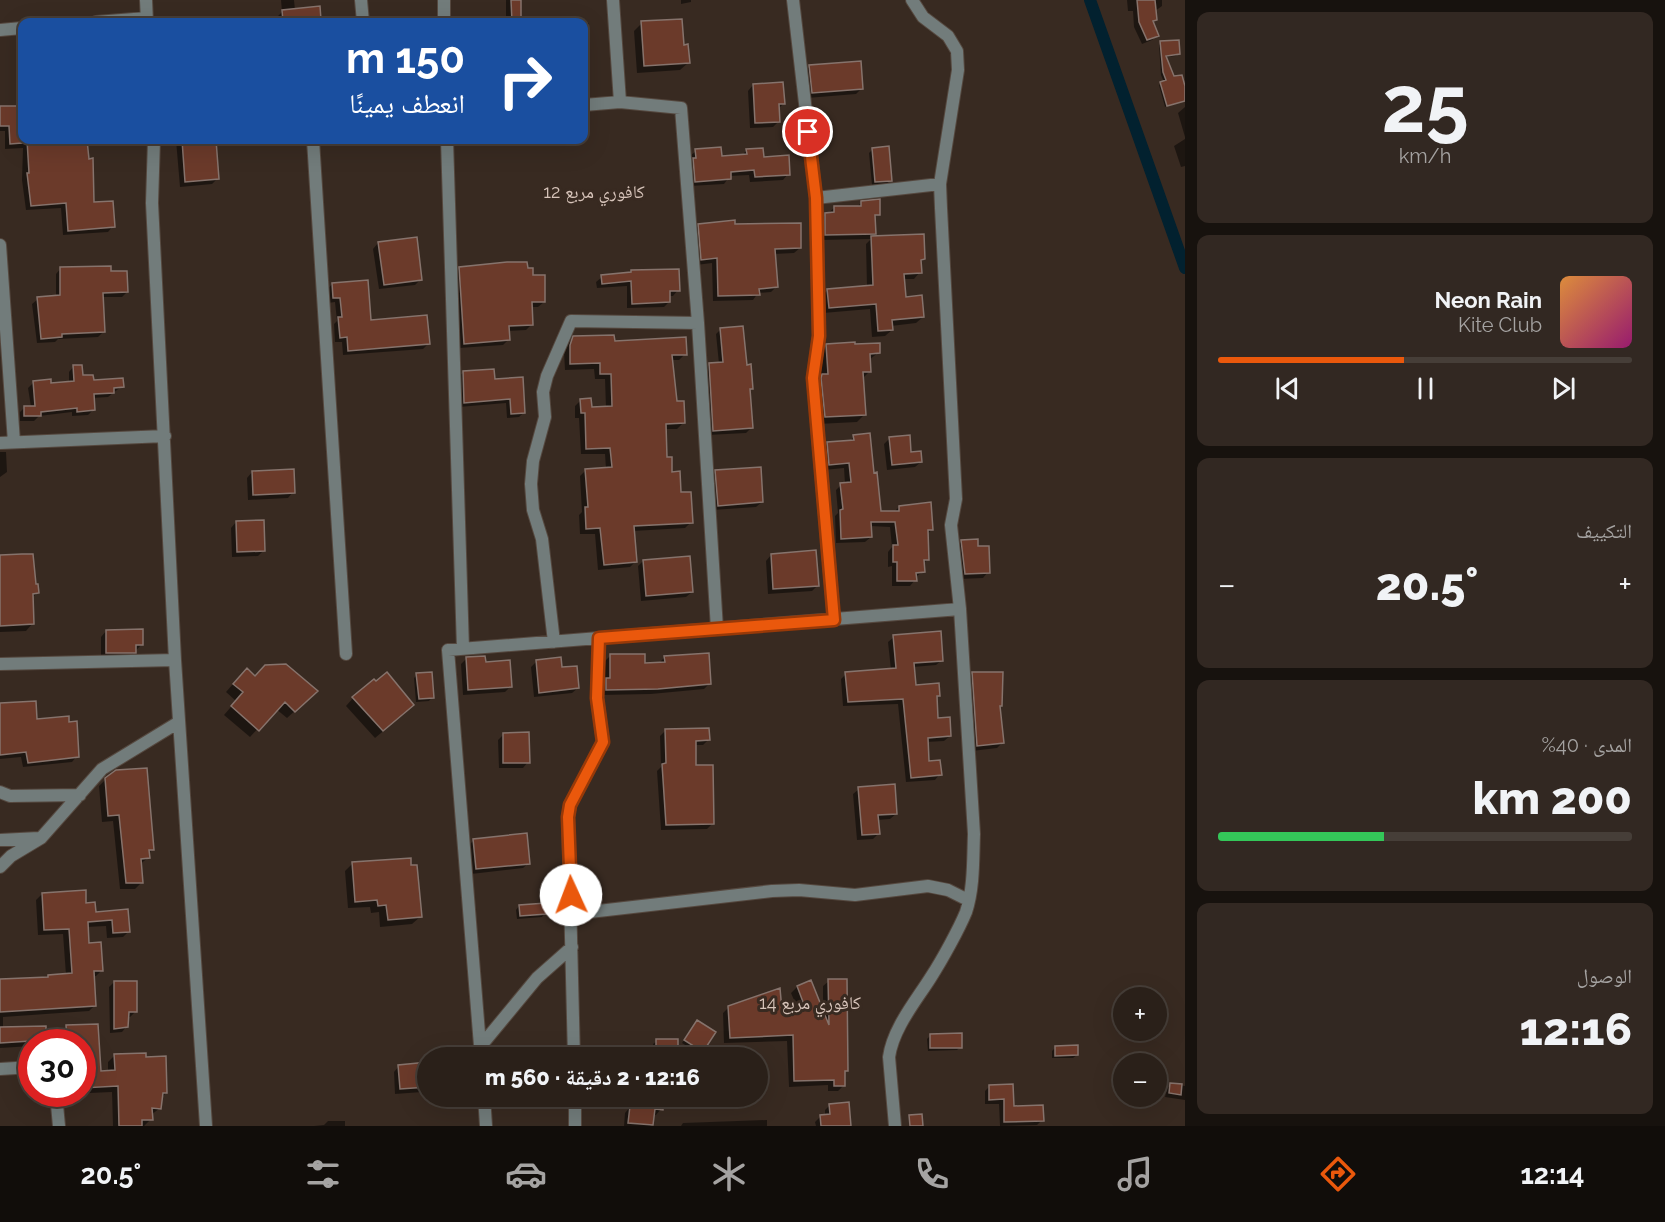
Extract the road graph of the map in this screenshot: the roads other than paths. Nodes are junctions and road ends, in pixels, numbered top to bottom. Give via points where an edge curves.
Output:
1 (146, 0) edge
2 (361, 0) edge
3 (444, 0) edge
4 (613, 0) edge
5 (793, 0) edge
6 (912, 0) edge
7 (147, 18) edge
8 (363, 18) edge
9 (444, 18) edge
10 (18, 28) edge
11 (0, 30) edge
12 (620, 102) junction
13 (588, 105) edge
14 (154, 144) edge
15 (313, 144) edge
16 (447, 144) edge
17 (940, 183) junction
18 (816, 198) junction
19 (0, 245) edge
20 (698, 323) junction
21 (165, 436) junction
22 (15, 442) junction
23 (0, 443) edge
24 (960, 609) junction
25 (834, 620) junction
26 (717, 629) junction
27 (599, 638) junction
28 (554, 642) junction
29 (463, 650) junction
30 (346, 654) dead end
31 (175, 660) junction
32 (0, 664) edge
33 (179, 722) junction
34 (0, 792) edge
35 (80, 795) junction
36 (41, 838) junction
37 (0, 840) edge
38 (0, 867) edge
39 (968, 900) junction
40 (572, 914) junction
41 (572, 947) junction
42 (480, 1047) edge
43 (484, 1047) edge
44 (574, 1047) edge
45 (18, 1068) edge
46 (0, 1069) edge
47 (57, 1107) edge
48 (485, 1107) edge
49 (575, 1107) edge
50 (59, 1126) edge
51 (206, 1126) edge
52 (486, 1126) edge
53 (575, 1126) edge
54 (895, 1126) edge

1 - 7 street
2 - 8 street
3 - 9 street
4 - 12 street
5 - 18 street
6 - 17 street via 923,17 948,36 957,51 958,70
10 - 11 street
12 - 13 street
12 - 20 street via 681,108
14 - 21 street via 152,202
15 - 30 street
16 - 29 street
17 - 18 street
17 - 24 street via 956,499 951,525
18 - 25 street via 819,336 813,378
19 - 22 street
20 - 26 street
20 - 28 street via 571,321 543,392 544,417 531,484
21 - 22 street
21 - 31 street
22 - 23 street
24 - 25 street
24 - 39 street via 973,823
25 - 26 street
26 - 27 street
27 - 28 street
27 - 40 street via 597,698 603,742 570,805
28 - 29 street
29 - 42 street via 448,651
31 - 32 street
31 - 33 street
33 - 35 street via 102,769
33 - 51 street
34 - 35 street via 10,796
35 - 36 street
36 - 37 street
36 - 38 street
39 - 40 street via 928,886 855,895 798,890
39 - 54 street via 933,974 891,1047
40 - 41 street
41 - 43 street via 537,978
41 - 44 street
45 - 46 street
47 - 50 street
48 - 52 street
49 - 53 street

